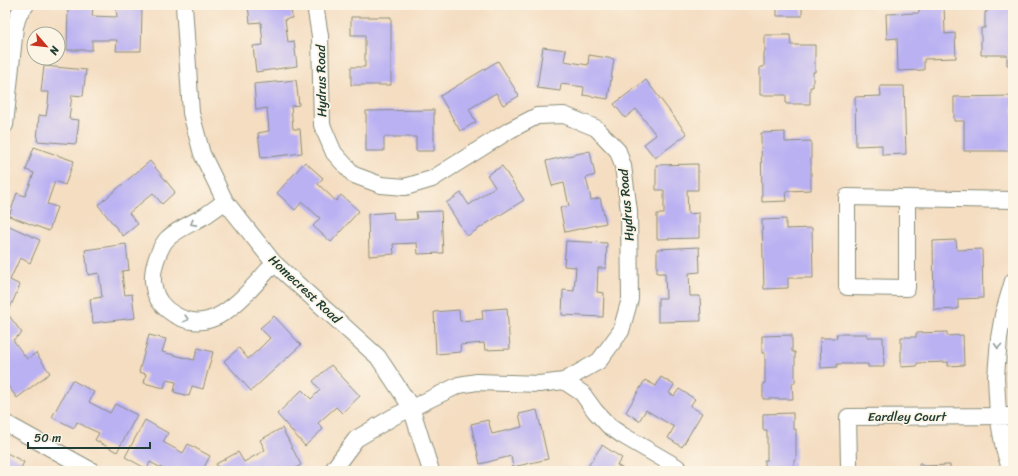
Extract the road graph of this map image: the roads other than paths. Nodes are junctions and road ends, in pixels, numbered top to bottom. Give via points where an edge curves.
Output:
1 (26, 5) edge
2 (184, 5) edge
3 (315, 5) edge
4 (5, 125) edge
5 (907, 198) junction
6 (1013, 200) edge
7 (225, 201) junction
8 (274, 263) junction
9 (1013, 281) edge
10 (564, 381) junction
11 (411, 407) junction
12 (1005, 416) edge
13 (5, 423) edge
14 (849, 464) dead end
15 (678, 467) dead end
16 (92, 471) edge
17 (332, 471) edge
18 (431, 471) edge
19 (1011, 471) edge

1 - 4 street via 19,13 15,27
2 - 7 street, Homecrest Road via 191,113 202,154
3 - 10 street, Hydrus Road via 320,36 322,124 334,153 354,175 380,185 405,187 432,179 537,116 564,115 596,128 618,151 623,166 629,211 630,299 621,331 599,361
5 - 5 street via 907,288 847,287 846,197
5 - 6 street
7 - 8 street, Homecrest Road
7 -> 8 street via 175,232 160,250 152,276 154,289 164,306 177,316 190,320 215,318 242,298
8 - 11 street, Homecrest Road via 378,357
9 -> 12 street via 1003,315 996,377
10 - 11 street, Hydrus Road via 539,384 477,382 459,385
10 - 15 street via 582,393 594,411 609,426
11 - 17 street, Hydrus Road via 356,439
11 - 18 street, Homecrest Road
12 - 14 street, Eardley Court via 848,417
12 - 19 street via 1004,449
13 - 16 street

